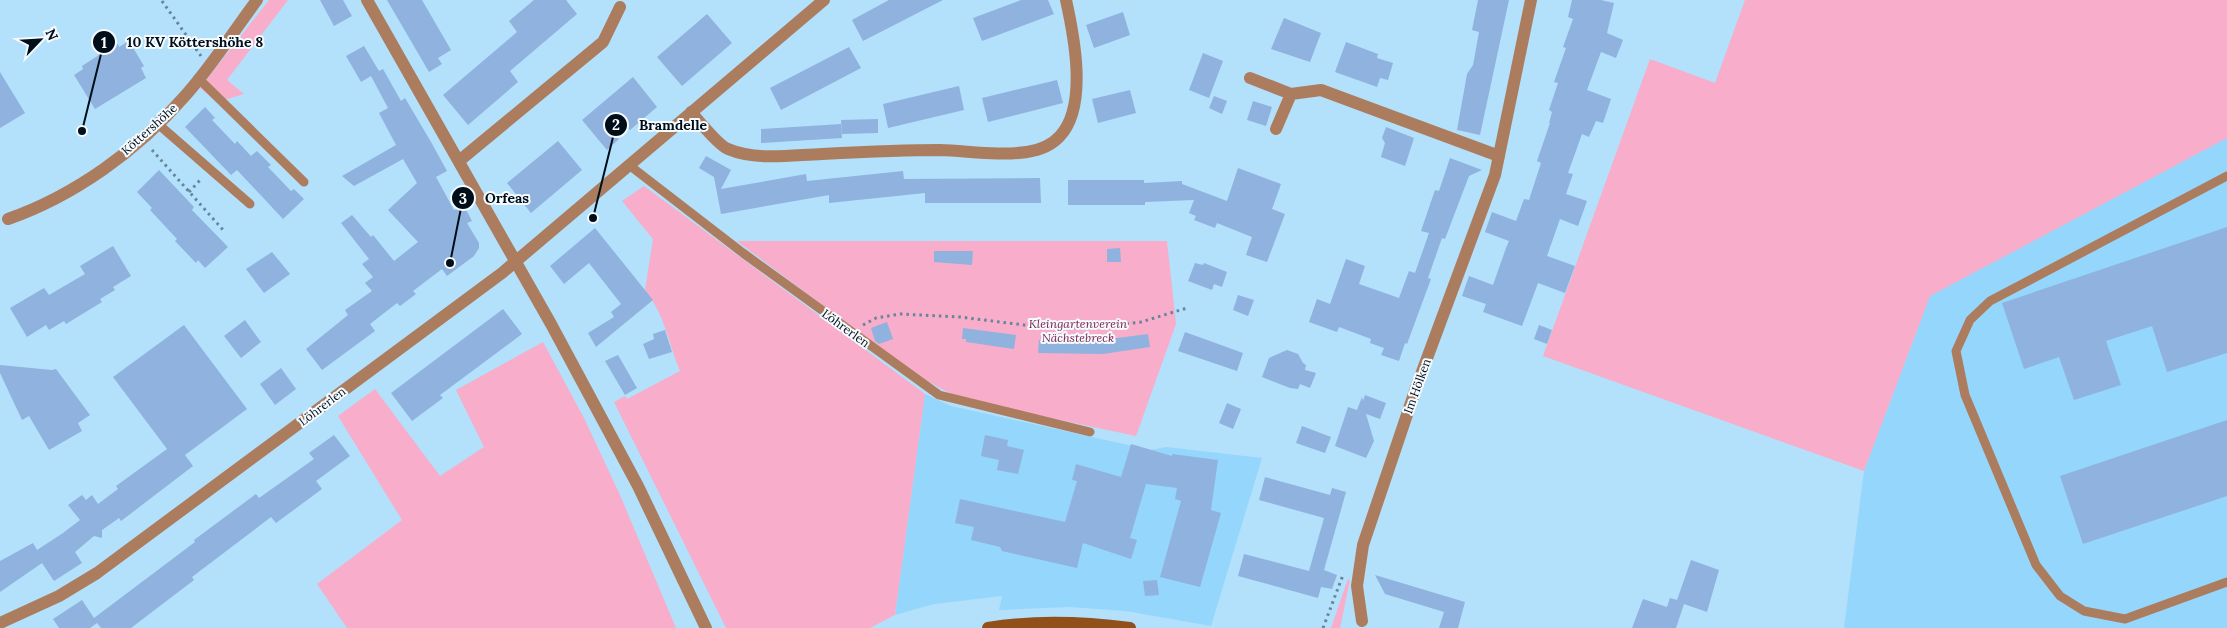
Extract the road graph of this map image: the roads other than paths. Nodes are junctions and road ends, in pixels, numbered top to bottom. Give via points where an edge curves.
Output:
1 (257, 0) edge
2 (367, 0) edge
3 (824, 0) edge
4 (1066, 0) edge
5 (1530, 0) edge
6 (620, 7) dead end
7 (198, 78) junction
8 (1250, 78) dead end
9 (1291, 94) junction
10 (691, 112) junction
11 (158, 124) junction
12 (1276, 128) dead end
13 (1499, 156) junction
14 (459, 161) junction
15 (629, 165) junction
16 (2227, 176) edge
17 (304, 182) dead end
18 (250, 204) dead end
19 (8, 219) dead end
20 (516, 262) junction
21 (1090, 432) dead end
22 (2227, 582) edge
23 (1362, 621) dead end
24 (0, 623) edge
25 (706, 628) edge
26 (988, 628) edge
27 (1130, 628) edge

1 - 7 street, Köttershöhe
2 - 14 street
3 - 10 street, Löhrerlen
4 - 10 street via 1072,27 1077,95 1069,125 1046,148 1010,154 894,151 754,156 726,149
5 - 13 street, Im Hölken
6 - 14 street via 603,42
7 - 11 street, Köttershöhe
7 - 17 lane
8 - 9 street
9 - 12 street
9 - 13 street via 1321,90
10 - 15 street, Löhrerlen
11 - 18 lane
11 - 19 street, Köttershöhe via 76,187 32,211
13 - 23 street, Im Hölken via 1496,175 1416,388 1362,545 1357,586
14 - 20 street
15 - 20 street, Löhrerlen
15 - 21 lane, Löhrerlen via 743,253 939,395
16 - 22 lane via 1990,301 1970,320 1956,350 1964,395 2036,565 2060,596 2084,611 2125,619
20 - 24 street, Löhrerlen via 97,573 60,596
20 - 25 street via 638,486
26 - 27 main road via 1084,623

